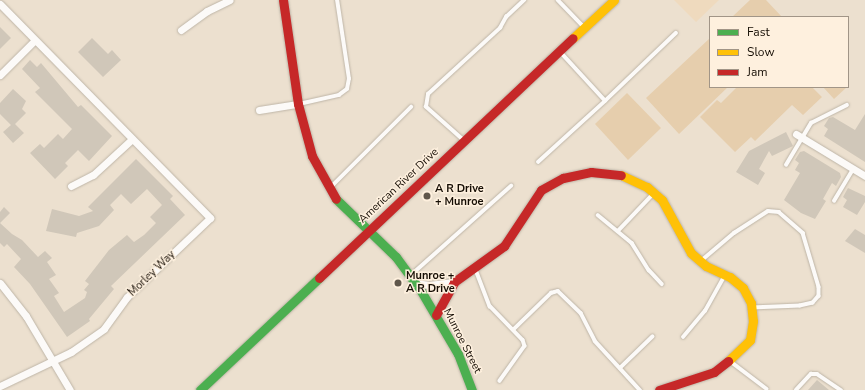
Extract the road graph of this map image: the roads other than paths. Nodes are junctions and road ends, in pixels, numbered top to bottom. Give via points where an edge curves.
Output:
1 (230, 0) edge
2 (283, 0) edge
3 (337, 0) edge
4 (524, 0) edge
5 (558, 0) edge
6 (614, 0) edge
7 (0, 4) edge
8 (585, 28) junction
9 (181, 30) dead end
10 (676, 33) dead end
11 (35, 40) junction
12 (560, 52) junction
13 (0, 75) edge
14 (605, 101) junction
15 (298, 104) junction
16 (847, 105) dead end
17 (411, 107) dead end
18 (259, 110) dead end
19 (799, 136) junction
20 (132, 139) junction
21 (465, 141) junction
22 (538, 162) dead end
23 (786, 165) dead end
24 (853, 169) junction
25 (865, 176) edge
26 (71, 186) dead end
27 (511, 186) dead end
28 (329, 189) junction
29 (654, 193) junction
30 (834, 201) dead end
31 (598, 215) dead end
32 (369, 230) junction
33 (618, 231) junction
34 (700, 262) junction
35 (475, 269) junction
36 (726, 275) junction
37 (413, 279) junction
38 (454, 282) junction
39 (0, 283) edge
40 (662, 284) dead end
41 (751, 308) junction
42 (436, 315) junction
43 (513, 330) junction
44 (652, 337) dead end
45 (683, 337) dead end
46 (729, 360) junction
47 (54, 361) junction
48 (620, 368) junction
49 (500, 381) dead end
50 (0, 386) edge
51 (767, 389) edge
52 (70, 390) edge
53 (200, 390) edge
54 (472, 390) edge
55 (640, 390) edge
56 (659, 390) edge
57 (796, 390) edge
58 (841, 390) edge

1 - 9 street via 207,11
2 - 15 street, Munroe Street
3 - 15 lane via 349,79 347,89 340,95
4 - 21 lane via 506,17 500,28 428,94 426,107
5 - 8 lane
6 - 8 street, American River Drive
7 - 11 street, Morley Way
8 - 12 street, American River Drive
10 - 14 lane
11 - 13 street
11 - 20 street, Morley Way
12 - 14 lane
12 - 21 street, American River Drive
14 - 22 lane
15 - 18 street
15 - 28 street, Munroe Street via 312,156
16 - 19 lane via 811,123
17 - 28 lane
19 - 23 lane
19 - 24 street
20 - 26 street via 93,176
20 - 47 street, Morley Way via 210,218 127,297 104,329
21 - 32 street, American River Drive
24 - 25 street
24 - 30 lane
27 - 37 lane
28 - 32 street, Munroe Street via 350,214
29 - 33 lane
29 - 34 street via 662,200 691,254
29 - 35 street via 628,176 609,172 591,172 563,178 541,190 504,246
31 - 33 lane via 610,228
32 - 37 street, Munroe Street
32 - 53 street, American River Drive
33 - 40 lane via 632,243 649,270
34 - 36 street
34 - 41 lane via 734,233 768,211 779,212 803,233 819,287 819,296 813,303 800,306
35 - 38 street
35 - 43 lane via 490,306
36 - 41 street via 743,288
36 - 45 lane via 705,311
37 - 38 street via 429,285
37 - 42 street, Munroe Street
38 - 42 street
39 - 47 street via 26,316
41 - 46 street via 753,321 750,340
42 - 54 street, Munroe Street via 458,354
43 - 48 lane via 551,293 558,291 581,313 595,341
43 - 49 lane via 525,346
44 - 48 lane
46 - 51 lane
46 - 56 street via 714,372
47 - 50 street, Morley Way
47 - 52 street
48 - 55 lane
57 - 58 lane via 811,374 817,374

